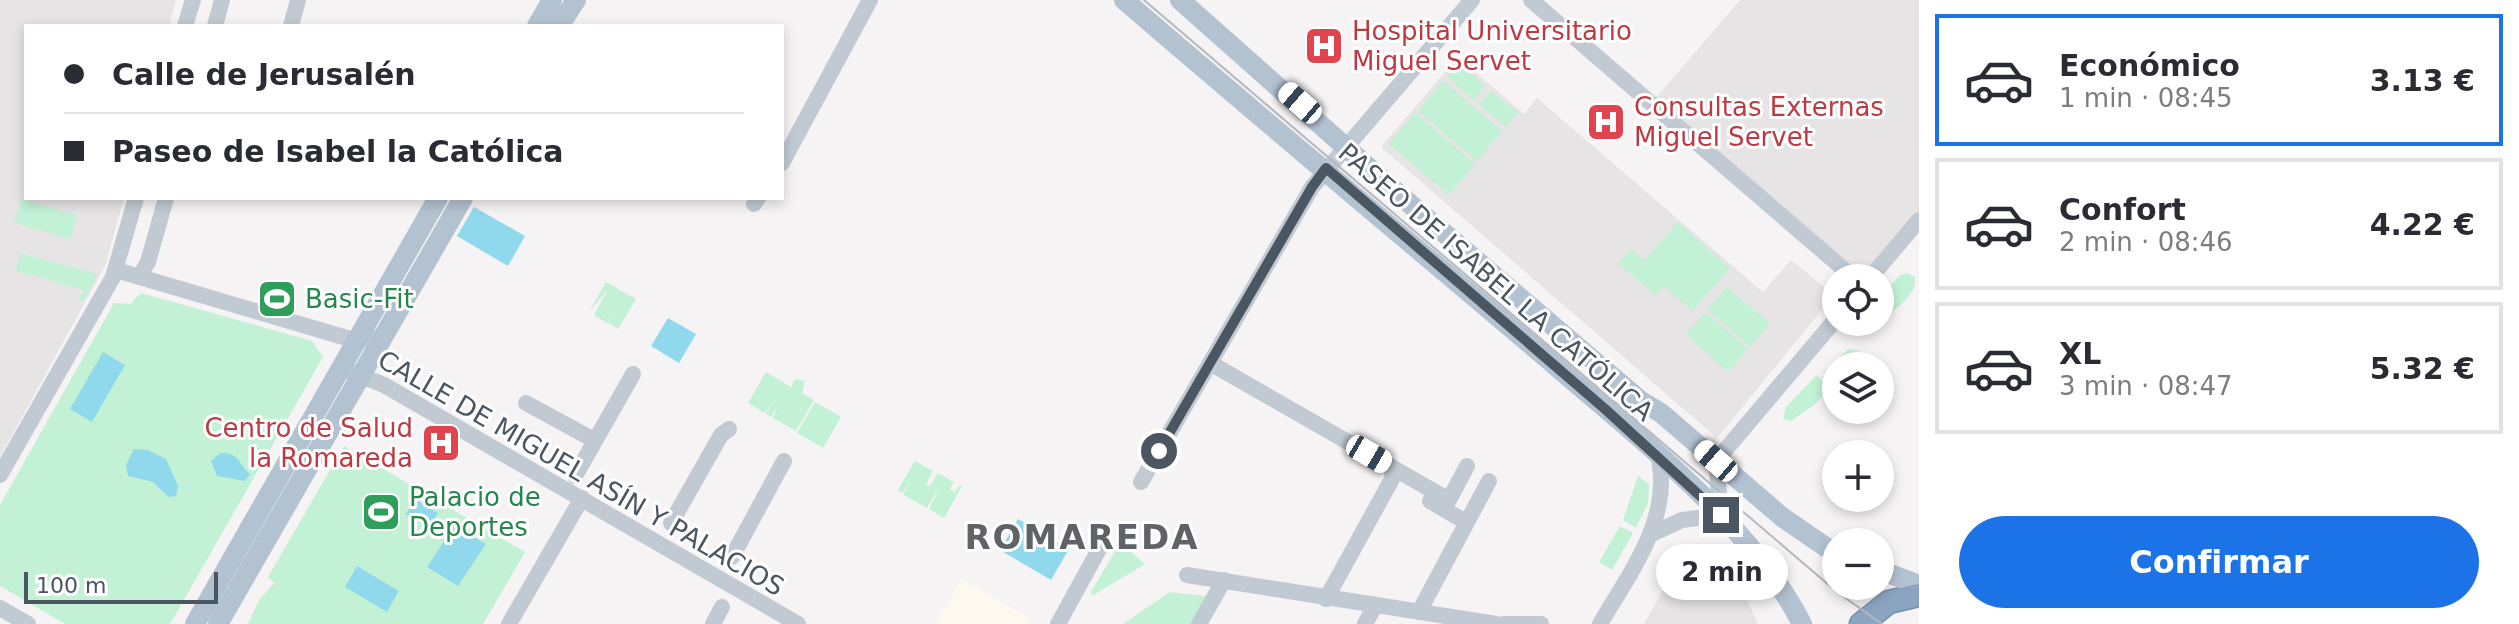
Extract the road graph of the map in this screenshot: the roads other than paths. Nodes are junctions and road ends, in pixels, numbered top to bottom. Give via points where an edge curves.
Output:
1 (193, 0) edge
2 (222, 0) edge
3 (298, 0) edge
4 (870, 0) edge
5 (1124, 0) edge
6 (1180, 0) edge
7 (1472, 0) edge
8 (1531, 0) edge
9 (565, 8) edge
10 (186, 24) edge
11 (216, 24) edge
12 (292, 24) edge
13 (540, 24) edge
14 (1346, 145) junction
15 (784, 159) edge
16 (1326, 168) junction
17 (135, 200) edge
18 (165, 200) edge
19 (437, 200) edge
20 (462, 200) edge
21 (1919, 220) edge
22 (1838, 264) edge
23 (1882, 264) edge
24 (116, 270) junction
25 (139, 277) junction
26 (382, 336) junction
27 (1822, 336) edge
28 (357, 341) junction
29 (1210, 363) junction
30 (338, 373) junction
31 (362, 373) junction
32 (633, 374) dead end
33 (526, 403) dead end
34 (729, 429) dead end
35 (594, 440) junction
36 (1659, 459) junction
37 (784, 461) dead end
38 (1716, 461) junction
39 (1467, 466) dead end
40 (1392, 474) junction
41 (0, 475) edge
42 (575, 476) dead end
43 (1489, 481) dead end
44 (1141, 482) dead end
45 (582, 498) junction
46 (1721, 515) junction
47 (1466, 522) junction
48 (671, 523) dead end
49 (1652, 534) junction
50 (1102, 544) dead end
51 (1822, 545) edge
52 (732, 557) dead end
53 (1919, 567) edge
54 (1894, 569) edge
55 (1187, 575) dead end
56 (1894, 575) edge
57 (1224, 580) junction
58 (1919, 585) edge
59 (1919, 595) edge
60 (1326, 599) junction
61 (1375, 606) junction
62 (722, 607) dead end
63 (0, 608) edge
64 (1419, 612) junction
65 (28, 624) edge
66 (195, 624) edge
67 (218, 624) edge
68 (509, 624) edge
69 (713, 624) edge
70 (798, 624) edge
71 (1058, 624) edge
72 (1199, 624) edge
73 (1365, 624) edge
74 (1496, 624) edge
75 (1504, 624) edge
76 (1541, 624) edge
77 (1600, 624) edge
78 (1802, 624) edge
79 (1861, 624) edge

1 - 10 street
2 - 11 street
3 - 12 street
4 - 15 street
5 - 16 main road, PASEO DE ISABEL LA CATÓLICA
6 - 14 main road, PASEO DE ISABEL LA CATÓLICA
7 - 14 street
8 - 22 street
9 - 13 main road
14 - 16 street
14 - 38 main road, PASEO DE ISABEL LA CATÓLICA
16 - 29 street
16 - 36 main road, PASEO DE ISABEL LA CATÓLICA
17 - 24 street
18 - 25 street
19 - 28 main road
20 - 26 main road
21 - 23 street
24 - 25 street
24 - 41 street
25 - 28 street
26 - 28 street
26 - 31 main road
27 - 38 street
28 - 30 main road
29 - 40 street
29 - 44 street
30 - 31 street, CALLE DE MIGUEL ASÍN Y PALACIOS
30 - 66 main road
31 - 45 street, CALLE DE MIGUEL ASÍN Y PALACIOS
31 - 67 main road
32 - 35 street
33 - 35 street
34 - 48 street
35 - 42 street
36 - 46 main road, PASEO DE ISABEL LA CATÓLICA
36 - 49 street via 1662,494
37 - 52 street
38 - 46 street
38 - 51 main road, PASEO DE ISABEL LA CATÓLICA
39 - 40 street via 1449,500
40 - 47 street
40 - 60 street
43 - 47 street
45 - 68 street
45 - 70 street, CALLE DE MIGUEL ASÍN Y PALACIOS
46 - 49 street via 1687,518
46 - 78 main road, PASEO DE ISABEL LA CATÓLICA via 1759,555
47 - 64 street
49 - 77 street
50 - 71 street
53 - 54 main road
55 - 57 street
56 - 58 main road
57 - 60 street
57 - 72 street
59 - 79 highway via 1889,602
60 - 61 street
61 - 64 street
61 - 73 street
62 - 69 street
63 - 65 street
64 - 74 street
75 - 76 street

